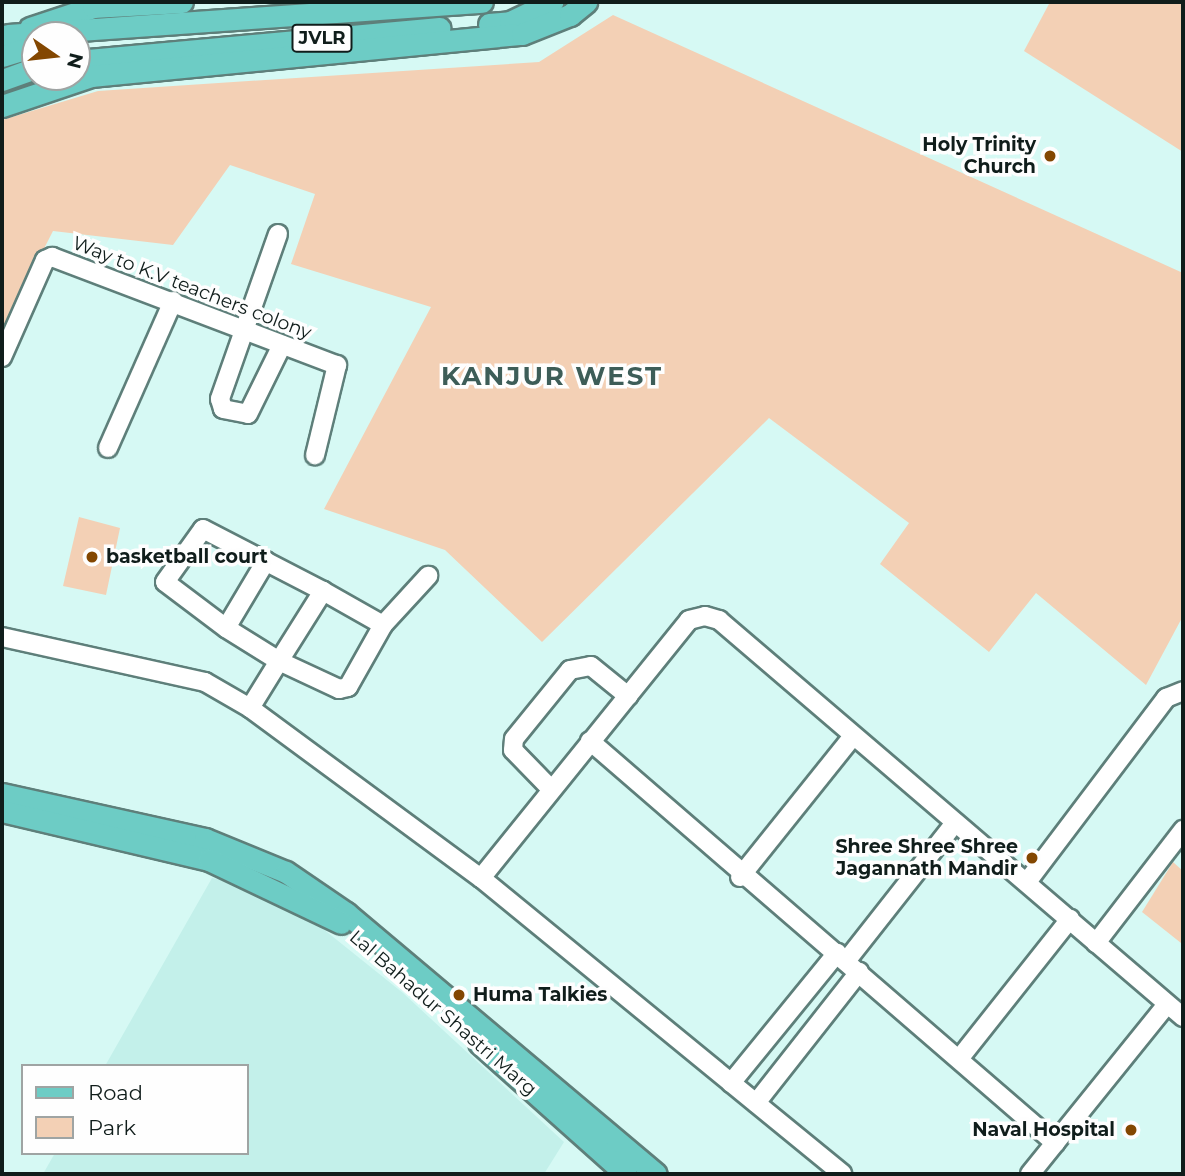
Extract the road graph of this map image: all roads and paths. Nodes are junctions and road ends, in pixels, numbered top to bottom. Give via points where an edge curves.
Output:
1 (182, 2) edge
2 (482, 2) edge
3 (552, 2) edge
4 (586, 2) edge
5 (91, 33) edge
6 (4, 43) edge
7 (91, 62) edge
8 (21, 73) edge
9 (91, 76) edge
10 (2, 80) edge
11 (36, 91) edge
12 (2, 106) edge
13 (278, 234) dead end
14 (173, 301) junction
15 (246, 331) junction
16 (282, 345) junction
17 (2, 357) edge
18 (108, 448) dead end
19 (315, 455) dead end
20 (267, 561) junction
21 (428, 576) dead end
22 (323, 591) junction
23 (383, 625) junction
24 (226, 628) junction
25 (2, 637) edge
26 (279, 661) junction
27 (1183, 691) edge
28 (628, 696) junction
29 (250, 708) junction
30 (1157, 729) dead end
31 (852, 737) junction
32 (590, 741) junction
33 (1140, 741) junction
34 (550, 788) junction
35 (2, 794) edge
36 (2, 811) edge
37 (954, 824) junction
38 (1183, 830) edge
39 (740, 877) junction
40 (481, 878) junction
41 (1027, 882) junction
42 (1070, 919) junction
43 (1097, 943) junction
44 (848, 962) junction
45 (1167, 1004) junction
46 (1183, 1017) edge
47 (959, 1059) junction
48 (731, 1083) junction
49 (756, 1102) junction
50 (1055, 1143) junction
51 (626, 1174) edge
52 (656, 1174) edge
53 (842, 1174) edge
54 (1030, 1174) edge

1 - 6 main road via 93,7
2 - 5 main road, JVLR
3 - 7 main road, JVLR via 510,22
4 - 9 main road via 570,15 522,34
8 - 10 main road
11 - 12 main road
13 - 15 street
14 - 15 street, Way to K.V teachers colony
14 - 17 street, Way to K.V teachers colony via 52,257 45,260
14 - 18 street
15 - 16 street, Way to K.V teachers colony
15 - 16 street via 220,400 231,413 248,414 256,405
16 - 19 street, Way to K.V teachers colony via 337,365
20 - 22 street
20 - 24 street
20 - 24 street via 203,529 165,582
21 - 23 street
22 - 23 street
22 - 26 street
23 - 26 street via 348,687 339,689
24 - 26 street
25 - 29 street via 205,682
26 - 29 street
27 - 33 street via 1166,698
28 - 31 street via 690,620 705,616 719,620
28 - 32 street
28 - 34 street via 592,666 570,670 514,739 513,750
29 - 40 street
30 - 33 street
31 - 37 street
31 - 39 street
32 - 34 street
32 - 39 street
33 - 41 street
34 - 40 street
35 - 52 main road, Lal Bahadur Shastri Marg via 205,839 286,872 356,921
36 - 51 main road, Lal Bahadur Shastri Marg via 209,860 341,923
37 - 41 street
37 - 44 street
38 - 43 street
39 - 44 street
40 - 48 street
41 - 42 street
42 - 43 street
42 - 47 street
43 - 45 street
44 - 47 street
44 - 48 street
44 - 49 street
45 - 46 street
45 - 50 street
47 - 50 street
48 - 49 street
49 - 53 street
50 - 54 street

